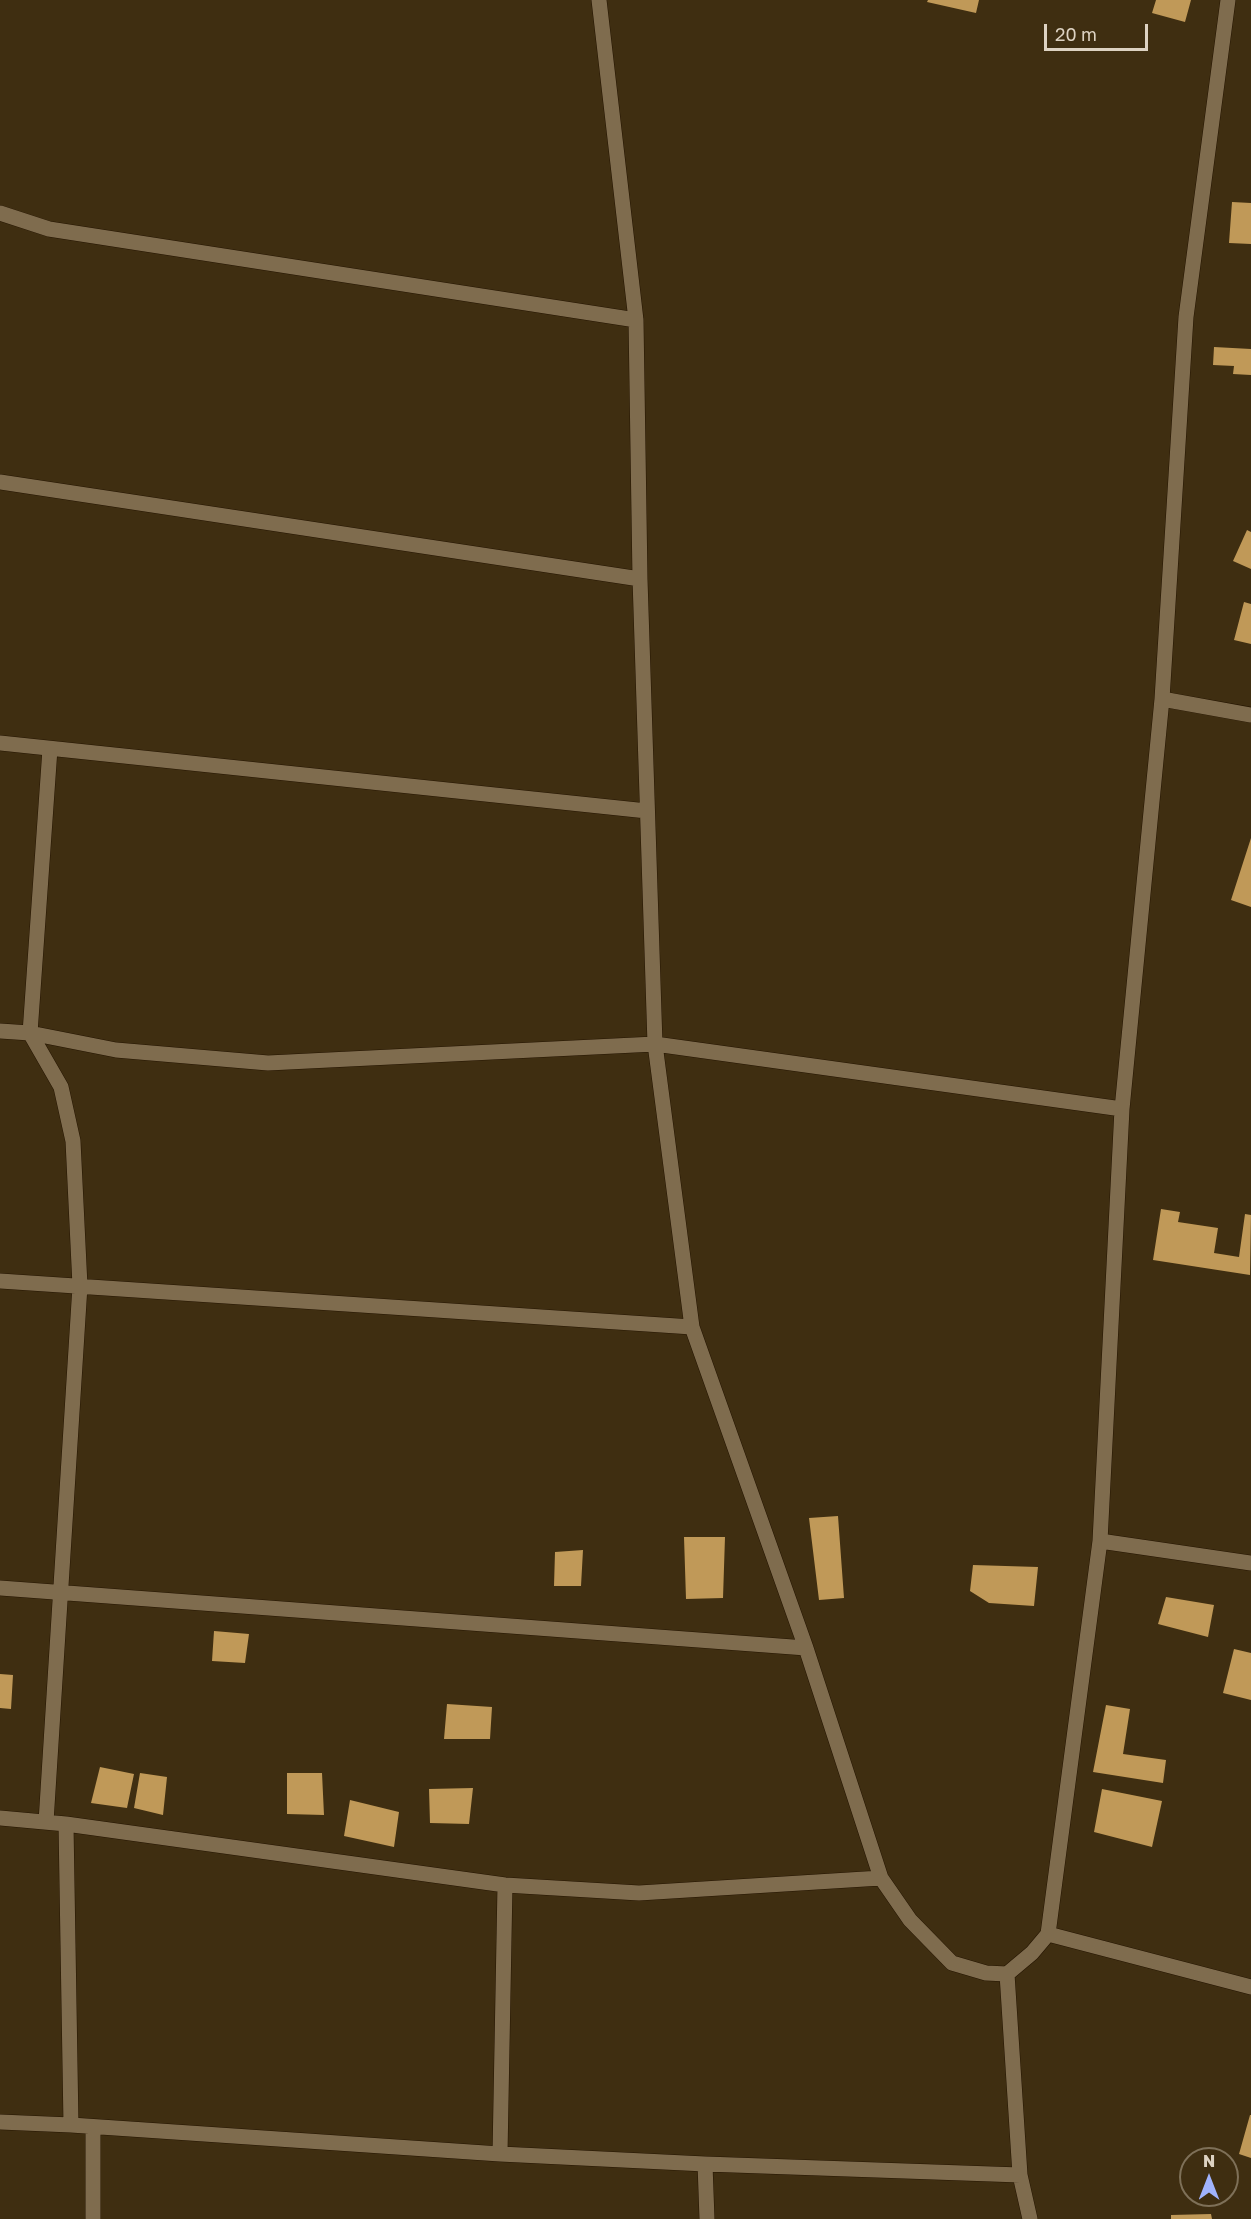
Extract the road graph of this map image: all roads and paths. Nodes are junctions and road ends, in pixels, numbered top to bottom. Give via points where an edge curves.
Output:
1 (599, 0) edge
2 (1228, 0) edge
3 (0, 213) edge
4 (636, 320) junction
5 (0, 482) edge
6 (640, 579) junction
7 (1162, 699) junction
8 (1251, 715) edge
9 (0, 743) edge
10 (50, 749) junction
11 (647, 811) junction
12 (0, 1031) edge
13 (30, 1033) junction
14 (654, 1044) junction
15 (1122, 1108) junction
16 (0, 1281) edge
17 (80, 1286) junction
18 (692, 1327) junction
19 (1100, 1541) junction
20 (1251, 1563) edge
21 (0, 1588) edge
22 (60, 1593) junction
23 (806, 1648) junction
24 (0, 1818) edge
25 (46, 1822) junction
26 (66, 1824) junction
27 (881, 1878) junction
28 (505, 1885) junction
29 (1048, 1934) junction
30 (1007, 1974) junction
31 (1251, 1987) edge
32 (0, 2122) edge
33 (71, 2125) junction
34 (93, 2128) junction
35 (500, 2154) junction
36 (705, 2164) junction
37 (1020, 2175) junction
38 (93, 2219) edge
39 (707, 2219) edge
40 (1030, 2219) edge

1 - 4 street
2 - 7 street via 1186,317
3 - 4 street via 49,229
4 - 6 street
5 - 6 street
6 - 11 street
7 - 8 street
7 - 15 street
9 - 10 street
10 - 11 street
10 - 13 street
11 - 14 street
12 - 13 street
13 - 14 street via 116,1050 268,1063
13 - 17 street via 61,1087 73,1141
14 - 15 street
14 - 18 street
15 - 19 street
16 - 17 street
17 - 18 street
17 - 22 street
18 - 23 street
19 - 20 street
19 - 29 street
21 - 22 street
22 - 23 street
22 - 25 street
23 - 27 street
24 - 25 street
25 - 26 street
26 - 28 street
26 - 33 street
27 - 28 street via 639,1893
27 - 30 street via 910,1920 952,1963 986,1973
28 - 35 street
29 - 30 street
29 - 31 street
30 - 37 street
32 - 33 street
33 - 34 street
34 - 35 street
34 - 38 street
35 - 36 street
36 - 37 street
36 - 39 street
37 - 40 street

